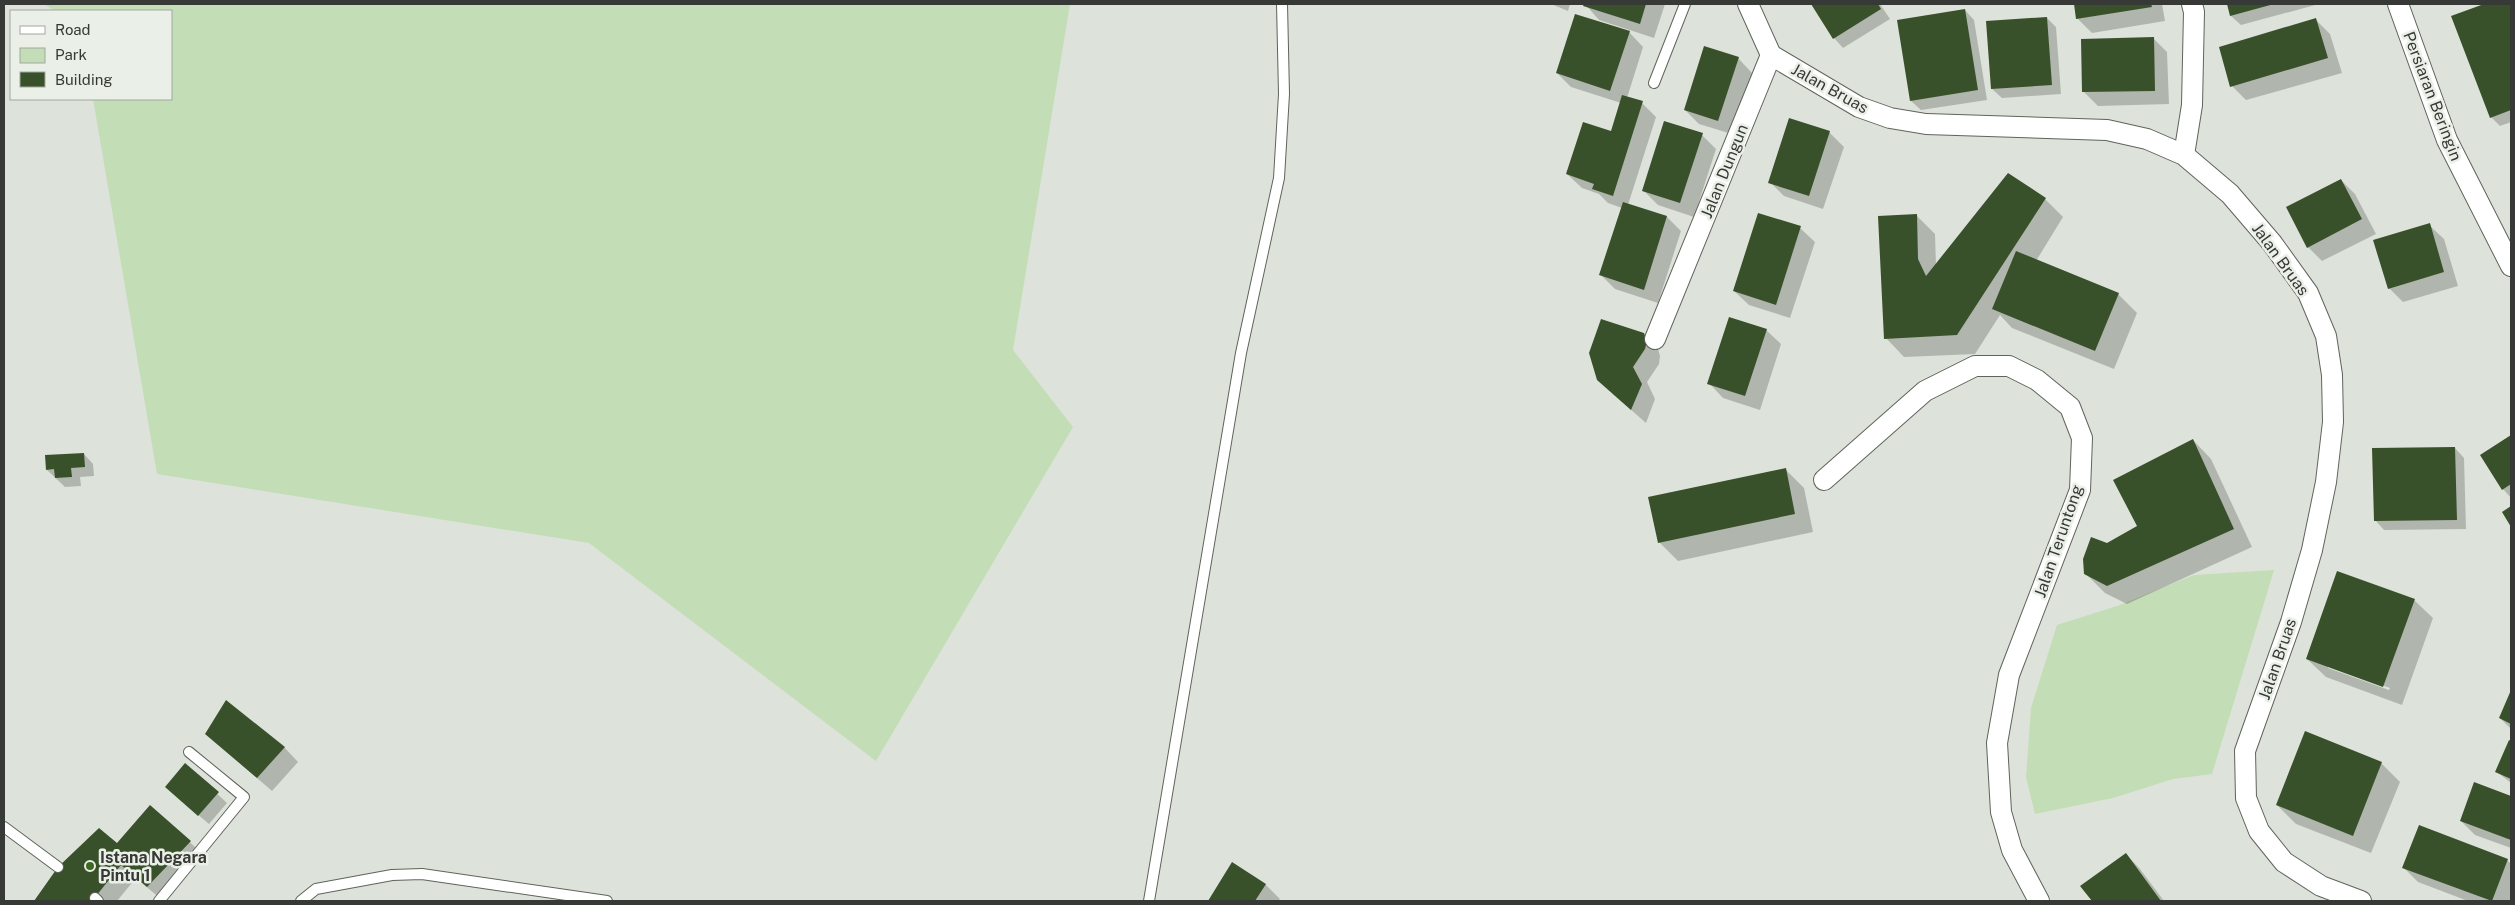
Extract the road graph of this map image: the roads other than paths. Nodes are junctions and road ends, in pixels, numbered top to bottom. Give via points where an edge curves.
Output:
1 (1282, 4) edge
2 (1684, 4) edge
3 (1748, 4) edge
4 (2192, 4) edge
5 (2398, 4) edge
6 (1771, 55) junction
7 (1654, 82) dead end
8 (2184, 155) junction
9 (2511, 266) edge
10 (1655, 339) dead end
11 (1824, 480) dead end
12 (189, 752) dead end
13 (4, 827) edge
14 (58, 867) dead end
15 (159, 901) edge
16 (301, 901) edge
17 (607, 901) edge
18 (1149, 901) edge
19 (2039, 901) edge
20 (2361, 901) edge

1 - 18 lane via 1284,94 1279,178 1241,353
2 - 7 lane
3 - 6 street
4 - 8 street via 2192,105
5 - 9 street, Persiaran Beringin via 2447,140
6 - 8 street, Jalan Bruas via 1859,106 1890,118 1926,124 2107,130 2146,139
6 - 10 street, Jalan Dungun
8 - 20 street, Jalan Bruas via 2230,194 2272,243 2308,293 2326,336 2332,375 2333,422 2326,482 2312,550 2291,622 2245,751 2246,798 2259,831 2284,862 2321,886
11 - 19 street, Jalan Teruntong via 1926,391 1975,366 2009,366 2037,380 2070,407 2082,438 2080,490 2010,675 1997,743 2001,812 2012,850
12 - 15 lane via 244,797
13 - 14 lane
16 - 17 lane via 316,889 392,875 422,874

